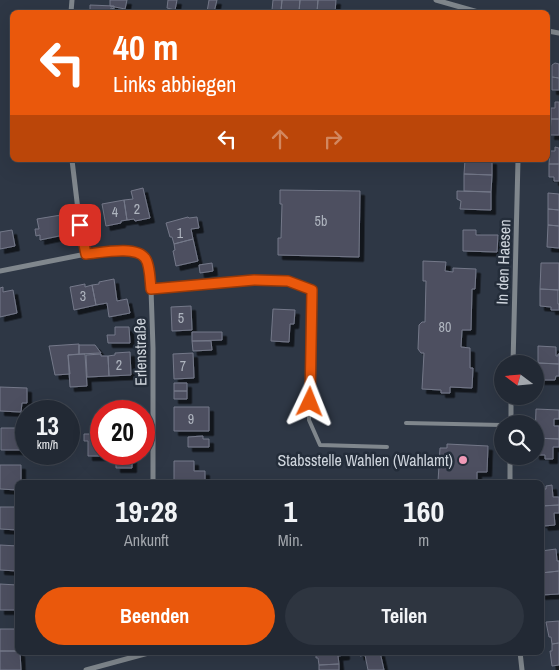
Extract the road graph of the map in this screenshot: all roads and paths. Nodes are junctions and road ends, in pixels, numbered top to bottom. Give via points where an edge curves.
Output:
1 (436, 0) edge
2 (471, 10) edge
3 (72, 162) edge
4 (518, 162) edge
5 (86, 254) junction
6 (0, 271) edge
7 (151, 289) junction
8 (512, 355) edge
9 (406, 422) dead end
10 (494, 425) edge
11 (387, 447) dead end
12 (510, 465) edge
13 (153, 480) edge
14 (510, 480) edge
15 (141, 655) edge
16 (520, 655) edge
17 (86, 670) edge
18 (522, 670) edge

1 - 2 street
3 - 5 street
4 - 8 street, In den Haesen
5 - 6 street
5 - 7 street, Erlenstraße via 129,250 141,253 147,260
7 - 11 lane via 254,280 288,281 312,290 309,420 320,445
7 - 13 street, Erlenstraße
9 - 10 lane
12 - 14 street
15 - 17 street
16 - 18 street

